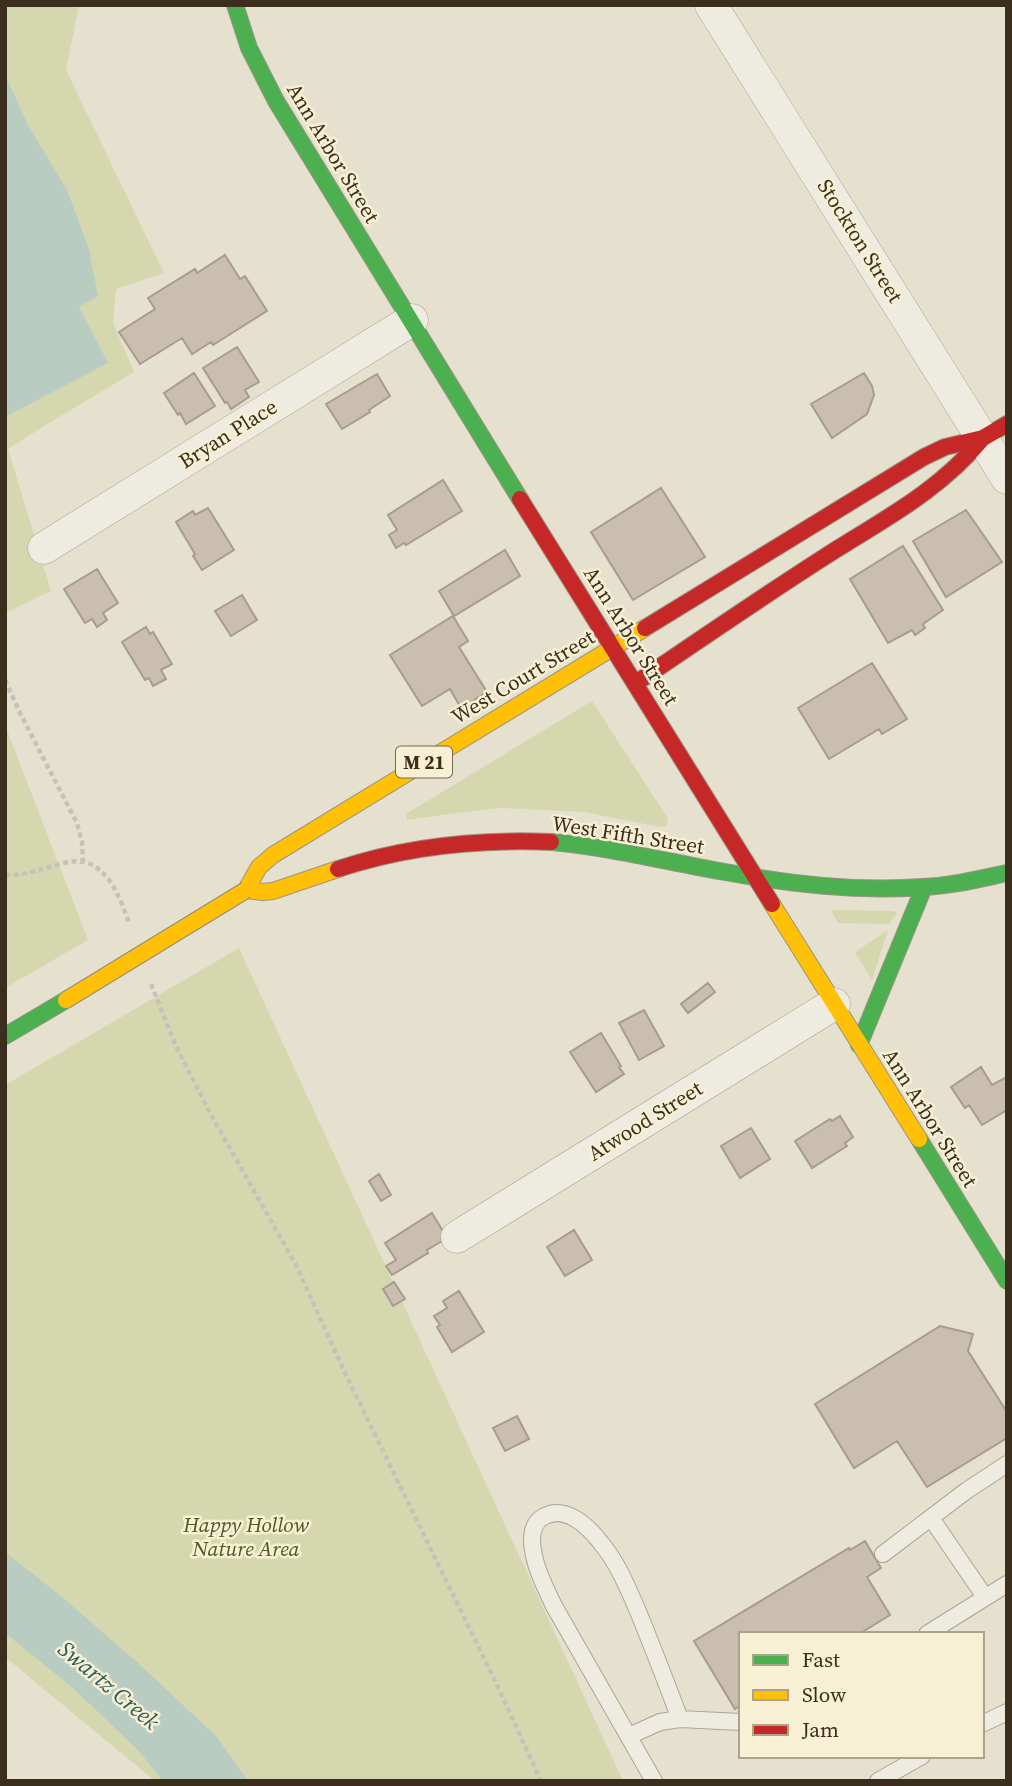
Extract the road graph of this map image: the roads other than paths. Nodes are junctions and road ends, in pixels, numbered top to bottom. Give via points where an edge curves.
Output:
1 (235, 5) edge
2 (712, 5) edge
3 (412, 320) junction
4 (995, 431) edge
5 (1007, 478) edge
6 (44, 548) dead end
7 (613, 647) junction
8 (636, 683) junction
9 (1007, 873) edge
10 (756, 878) junction
11 (924, 887) junction
12 (246, 890) junction
13 (834, 1003) junction
14 (5, 1036) edge
15 (859, 1045) junction
16 (457, 1237) dead end
17 (1007, 1281) edge
18 (1007, 1464) edge
19 (931, 1518) junction
20 (883, 1554) dead end
21 (1007, 1584) edge
22 (985, 1597) junction
23 (930, 1632) edge
24 (1007, 1712) edge
25 (680, 1719) junction
26 (739, 1721) edge
27 (984, 1723) edge
28 (629, 1736) junction
29 (918, 1758) edge
30 (654, 1781) edge
31 (878, 1781) edge

1 - 3 main road, Ann Arbor Street via 245,41 266,83
2 - 4 street, Stockton Street
3 - 6 street, Bryan Place
3 - 7 main road, Ann Arbor Street
4 - 5 street, Stockton Street
4 - 7 main road, West Court Street / M 21 via 924,457
4 - 8 main road via 932,487
7 - 8 main road, Ann Arbor Street
7 - 12 main road, West Court Street / M 21 via 273,855
8 - 10 main road, Ann Arbor Street
9 - 11 main road, West Fifth Street / M 21
10 - 11 main road, West Fifth Street / M 21 via 848,889
10 - 12 main road, West Fifth Street / M 21 via 533,841 410,850 273,891
10 - 13 main road, Ann Arbor Street
11 - 15 main road
12 - 14 main road, West Court Street / M 21, bridge
13 - 15 main road, Ann Arbor Street
13 - 16 street, Atwood Street
15 - 17 main road, Ann Arbor Street
18 - 19 lane
19 - 20 lane
19 - 22 lane
21 - 22 lane
22 - 23 lane
24 - 27 lane
25 - 26 lane
25 - 28 lane
25 - 28 lane via 645,1627 603,1544 583,1524 564,1514 549,1515 533,1530 541,1578
28 - 30 lane
29 - 31 lane

